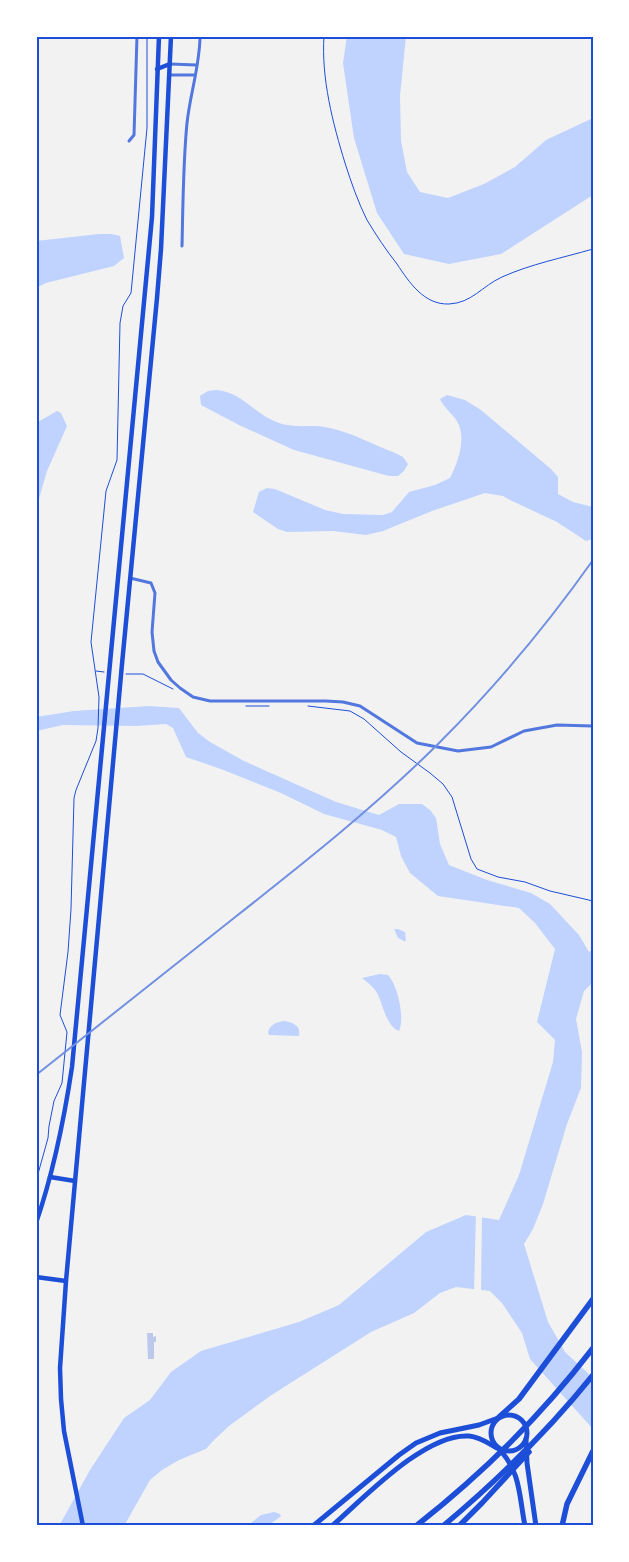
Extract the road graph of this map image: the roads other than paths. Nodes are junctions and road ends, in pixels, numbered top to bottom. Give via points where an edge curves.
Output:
1 (137, 36) edge
2 (159, 36) edge
3 (171, 36) edge
4 (200, 36) edge
5 (170, 64) junction
6 (196, 65) junction
7 (157, 69) junction
8 (169, 74) junction
9 (194, 75) junction
10 (129, 141) dead end
11 (182, 246) dead end
12 (118, 577) junction
13 (130, 578) junction
14 (593, 726) edge
15 (50, 1177) junction
16 (75, 1181) junction
17 (36, 1223) edge
18 (36, 1277) edge
19 (66, 1281) junction
20 (593, 1300) edge
21 (593, 1348) edge
22 (593, 1375) edge
23 (499, 1418) junction
24 (554, 1422) junction
25 (526, 1433) junction
26 (498, 1448) junction
27 (593, 1451) edge
28 (83, 1526) edge
29 (313, 1526) edge
30 (332, 1526) edge
31 (416, 1526) edge
32 (443, 1526) edge
33 (459, 1526) edge
34 (526, 1526) edge
35 (536, 1526) edge
36 (562, 1526) edge

1 - 10 street via 134,135
2 - 7 main road
3 - 5 main road
4 - 6 street via 200,55
5 - 6 street
5 - 7 main road
5 - 8 main road
6 - 9 street
7 - 8 main road
7 - 12 main road via 152,218
8 - 9 street
8 - 13 main road via 161,249
9 - 11 street via 187,125
12 - 13 main road
12 - 15 main road via 72,1067 64,1122
13 - 14 street via 151,583 155,593 152,632 158,662 171,680 193,697 210,701 343,702 360,706 417,743 458,751 491,747 524,731 557,725
13 - 16 main road
15 - 16 main road
15 - 17 main road
16 - 19 main road
18 - 19 main road
19 - 28 main road via 61,1391 64,1432
20 - 23 highway via 519,1399
21 - 31 highway via 537,1417 466,1485
22 - 24 highway
23 - 25 main road via 519,1419
23 - 26 main road via 492,1432
23 - 29 main road via 440,1433 416,1443
24 - 32 highway via 503,1474
24 - 33 highway via 520,1464
25 - 26 main road via 524,1441 516,1448 506,1451
25 - 35 main road
26 - 30 main road via 468,1436 432,1445 407,1461
26 - 34 main road via 516,1475
27 - 36 highway via 568,1504

